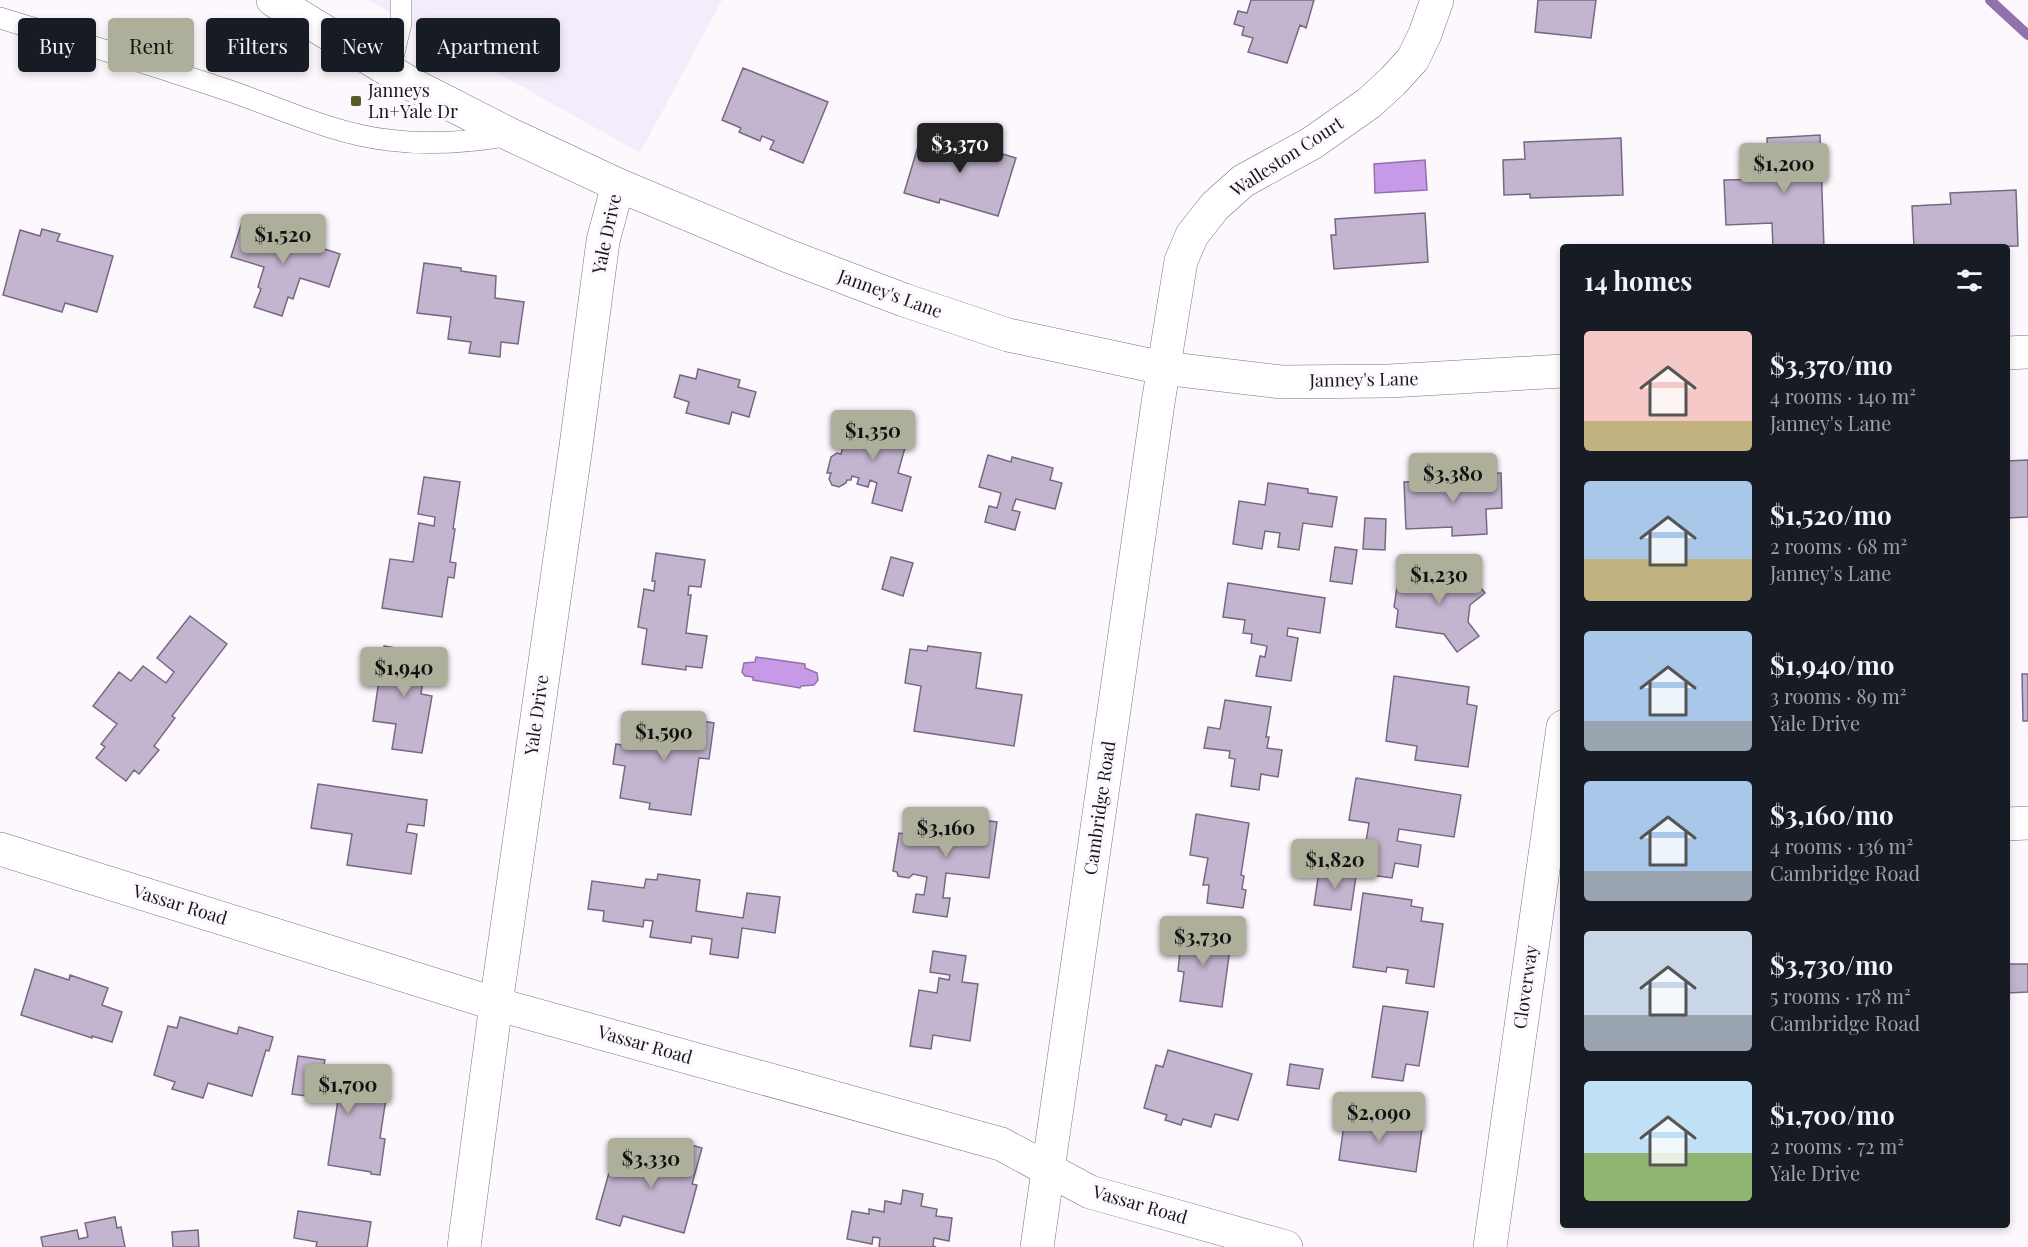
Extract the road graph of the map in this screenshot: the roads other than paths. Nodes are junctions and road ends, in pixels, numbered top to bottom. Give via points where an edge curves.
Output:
1 (273, 0) edge
2 (401, 0) edge
3 (1437, 0) edge
4 (0, 18) edge
5 (401, 18) edge
6 (321, 29) edge
7 (393, 72) edge
8 (511, 135) junction
9 (618, 184) junction
10 (2028, 352) edge
11 (2010, 353) edge
12 (1163, 368) junction
13 (1560, 371) edge
14 (1560, 768) edge
15 (2028, 823) edge
16 (2010, 824) edge
17 (1555, 836) edge
18 (0, 849) edge
19 (496, 1004) junction
20 (1049, 1169) junction
21 (464, 1247) edge
22 (1037, 1247) edge
23 (1286, 1247) edge
24 (1490, 1247) edge

1 - 6 street, Janney's Lane
2 - 5 lane
3 - 12 street, Walleston Court via 1413,59 1393,81 1312,143 1243,181 1215,206 1192,235 1181,261
4 - 8 lane via 206,82 327,126 385,140 414,143
7 - 8 street, Janney's Lane
8 - 9 street, Janney's Lane
9 - 12 street, Janney's Lane via 904,300 1008,335
9 - 19 street, Yale Drive via 603,241
10 - 11 street
12 - 13 street, Janney's Lane via 1281,382 1389,381
12 - 20 street, Cambridge Road
14 - 17 street, Cloverway
15 - 16 street
17 - 24 street, Cloverway
18 - 19 street, Vassar Road
19 - 20 street, Vassar Road via 1001,1144
19 - 21 street, Yale Drive
20 - 22 street, Cambridge Road
20 - 23 street, Vassar Road via 1090,1192

